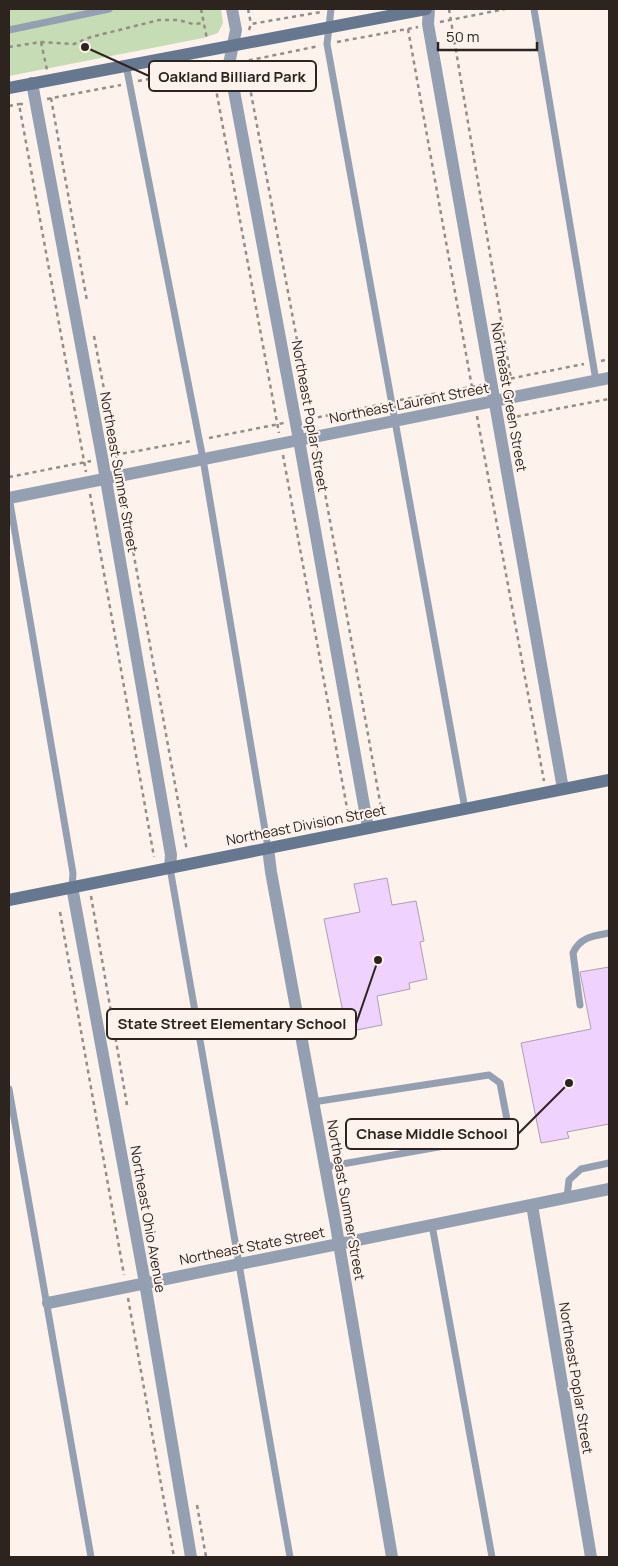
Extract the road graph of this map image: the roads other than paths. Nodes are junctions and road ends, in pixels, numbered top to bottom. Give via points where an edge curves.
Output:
1 (109, 9) edge
2 (232, 9) edge
3 (331, 9) edge
4 (427, 9) edge
5 (534, 9) edge
6 (328, 28) junction
7 (9, 30) edge
8 (232, 46) junction
9 (126, 65) junction
10 (32, 83) junction
11 (9, 88) edge
12 (609, 378) edge
13 (596, 381) junction
14 (494, 402) junction
15 (396, 421) junction
16 (299, 440) junction
17 (203, 459) junction
18 (105, 478) junction
19 (9, 497) edge
20 (609, 780) edge
21 (563, 789) junction
22 (465, 809) junction
23 (368, 828) junction
24 (268, 848) junction
25 (170, 868) junction
26 (72, 887) junction
27 (9, 900) edge
28 (609, 932) edge
29 (580, 1005) dead end
30 (9, 1089) edge
31 (313, 1102) junction
32 (609, 1163) edge
33 (325, 1167) junction
34 (609, 1189) edge
35 (567, 1198) junction
36 (532, 1204) junction
37 (432, 1225) junction
38 (339, 1244) junction
39 (240, 1264) junction
40 (145, 1283) junction
41 (48, 1303) junction
42 (91, 1557) edge
43 (191, 1557) edge
44 (290, 1557) edge
45 (392, 1557) edge
46 (492, 1557) edge
47 (591, 1557) edge

1 - 7 lane
2 - 8 street, Northeast Poplar Street via 236,30
3 - 6 lane
4 - 6 street
4 - 14 street, Northeast Green Street
5 - 13 lane
6 - 8 street
6 - 15 lane via 327,44
8 - 9 street
8 - 16 street, Northeast Poplar Street via 229,64
9 - 10 street
9 - 17 lane
10 - 11 street
10 - 18 street, Northeast Sumner Street
12 - 13 street, Northeast Laurent Street
13 - 14 street, Northeast Laurent Street
14 - 15 street, Northeast Laurent Street
14 - 21 street, Northeast Green Street
15 - 16 street, Northeast Laurent Street
15 - 22 lane
16 - 17 street, Northeast Laurent Street
16 - 23 street, Northeast Poplar Street
17 - 18 street, Northeast Laurent Street
17 - 24 lane
18 - 19 street, Northeast Laurent Street
18 - 25 street, Northeast Sumner Street via 171,855
19 - 26 lane via 73,873
20 - 21 street, Northeast Division Street
21 - 22 street, Northeast Division Street
22 - 23 street, Northeast Division Street
23 - 24 street, Northeast Division Street
24 - 25 street, Northeast Division Street
24 - 31 street, Northeast Sumner Street
25 - 26 street, Northeast Division Street
25 - 39 lane
26 - 27 street, Northeast Division Street
26 - 40 street, Northeast Ohio Avenue
28 - 29 lane via 587,937 573,953
30 - 41 lane
31 - 33 street, Northeast Sumner Street
31 - 33 lane via 489,1075 500,1083 508,1125 501,1136
32 - 35 lane via 581,1169 569,1180
33 - 38 street, Northeast Sumner Street
34 - 35 street, Northeast State Street
35 - 36 street, Northeast State Street
36 - 37 street, Northeast State Street
36 - 47 street, Northeast Poplar Street
37 - 38 street, Northeast State Street
37 - 46 lane
38 - 39 street, Northeast State Street
38 - 45 street, Northeast Sumner Street
39 - 40 street, Northeast State Street
39 - 44 lane
40 - 41 street, Northeast State Street
40 - 43 street, Northeast Ohio Avenue
41 - 42 lane

